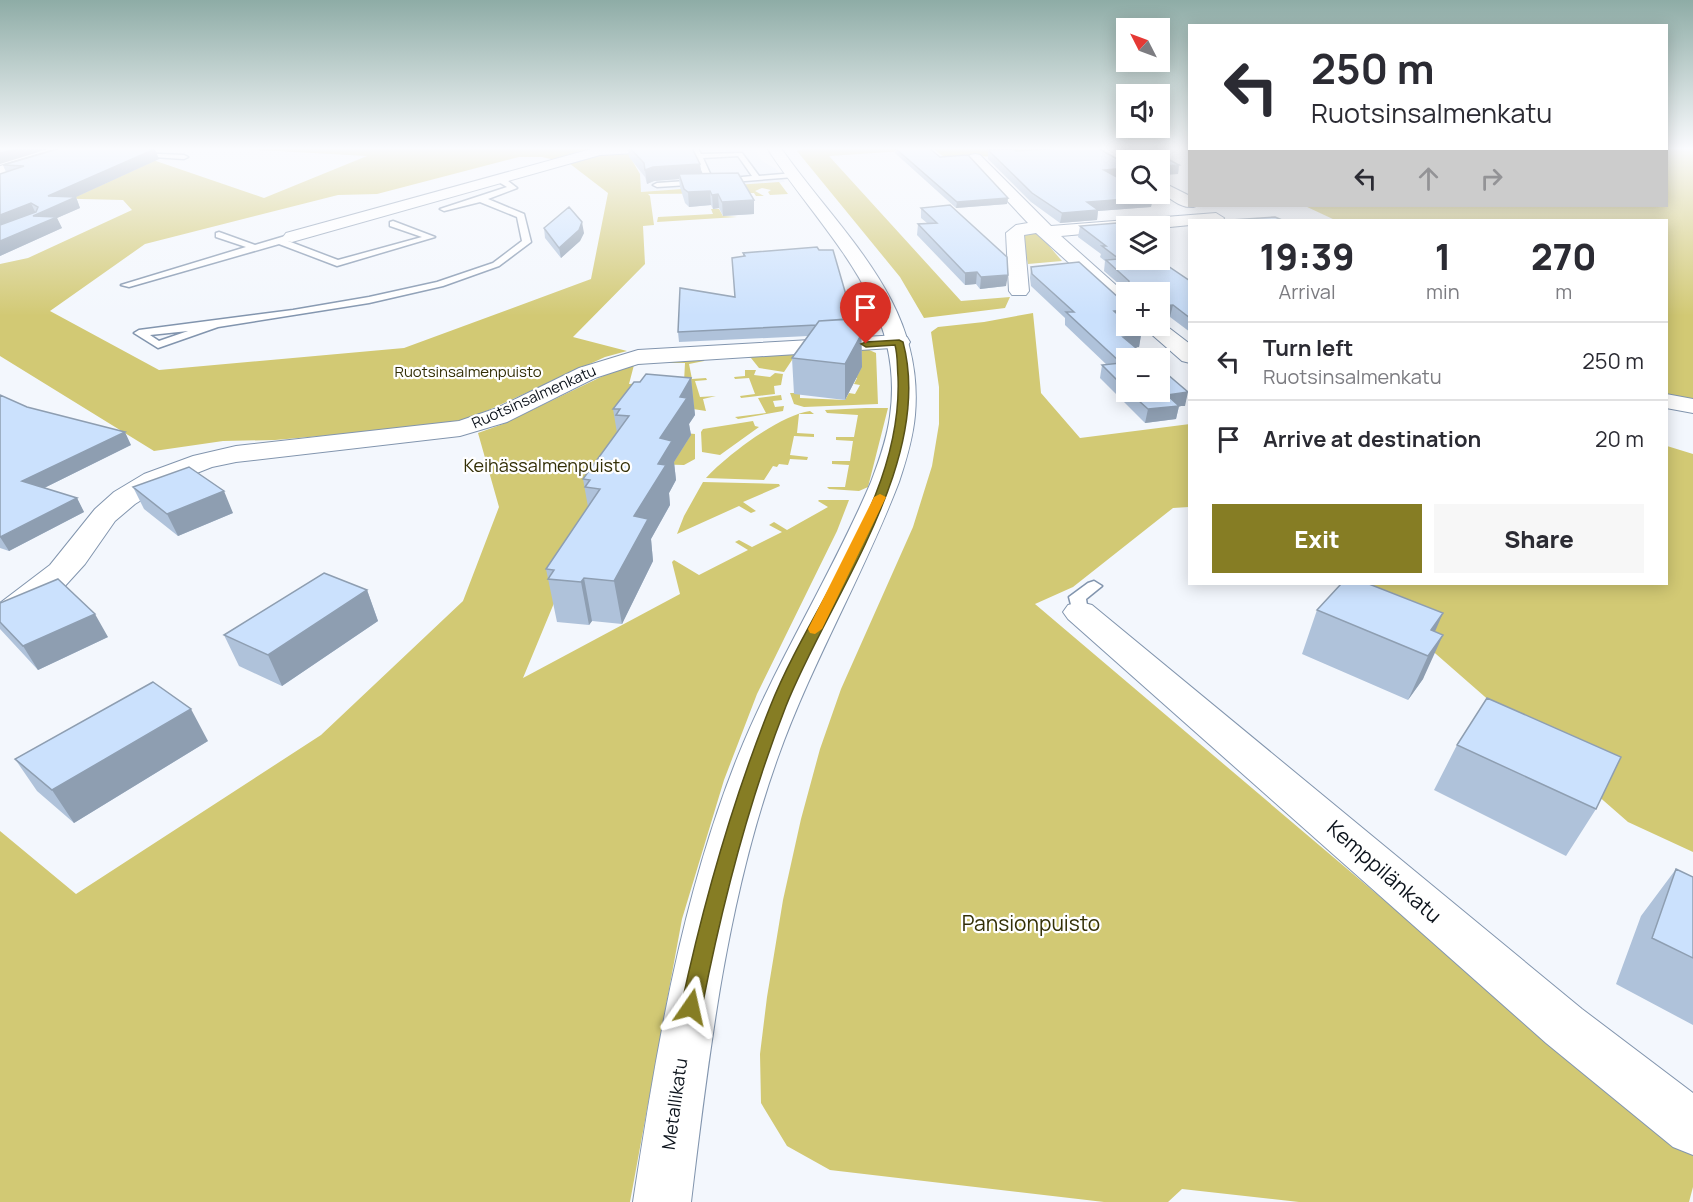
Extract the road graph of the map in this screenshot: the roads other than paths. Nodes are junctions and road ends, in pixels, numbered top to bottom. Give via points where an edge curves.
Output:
1 (411, 204) edge
2 (462, 204) edge
3 (493, 204) edge
4 (816, 204) edge
5 (1018, 204) edge
6 (1196, 207) edge
7 (444, 209) dead end
8 (1218, 219) edge
9 (1188, 221) edge
10 (393, 224) dead end
11 (1042, 229) junction
12 (219, 235) dead end
13 (286, 239) junction
14 (256, 248) junction
15 (126, 285) dead end
16 (1019, 291) dead end
17 (1116, 296) edge
18 (219, 323) junction
19 (1165, 336) edge
20 (899, 342) junction
21 (1188, 354) edge
22 (1668, 401) edge
23 (1693, 406) edge
24 (1087, 599) dead end
25 (0, 618) edge
26 (1693, 1127) edge
27 (662, 1202) edge

1 - 13 street
2 - 7 lane
3 - 18 lane via 521,216 528,234 520,250 492,266 403,295
4 - 20 street, Metallikatu via 876,284
5 - 11 street
6 - 8 street
9 - 11 street
10 - 13 lane via 431,237 337,263
11 - 16 street via 1022,229 1016,233
11 - 17 street
12 - 14 lane
13 - 14 lane
14 - 15 lane
18 - 18 lane via 158,345 139,333 161,330
19 - 21 street
20 - 25 street, Ruotsinsalmenkatu via 624,359 465,428 209,459 157,478 110,510 68,565
20 - 27 street, Metallikatu via 904,398 892,462 879,500 779,704 750,780 709,923 683,1049
22 - 23 street
24 - 26 street, Kemppilänkatu via 1564,1026

